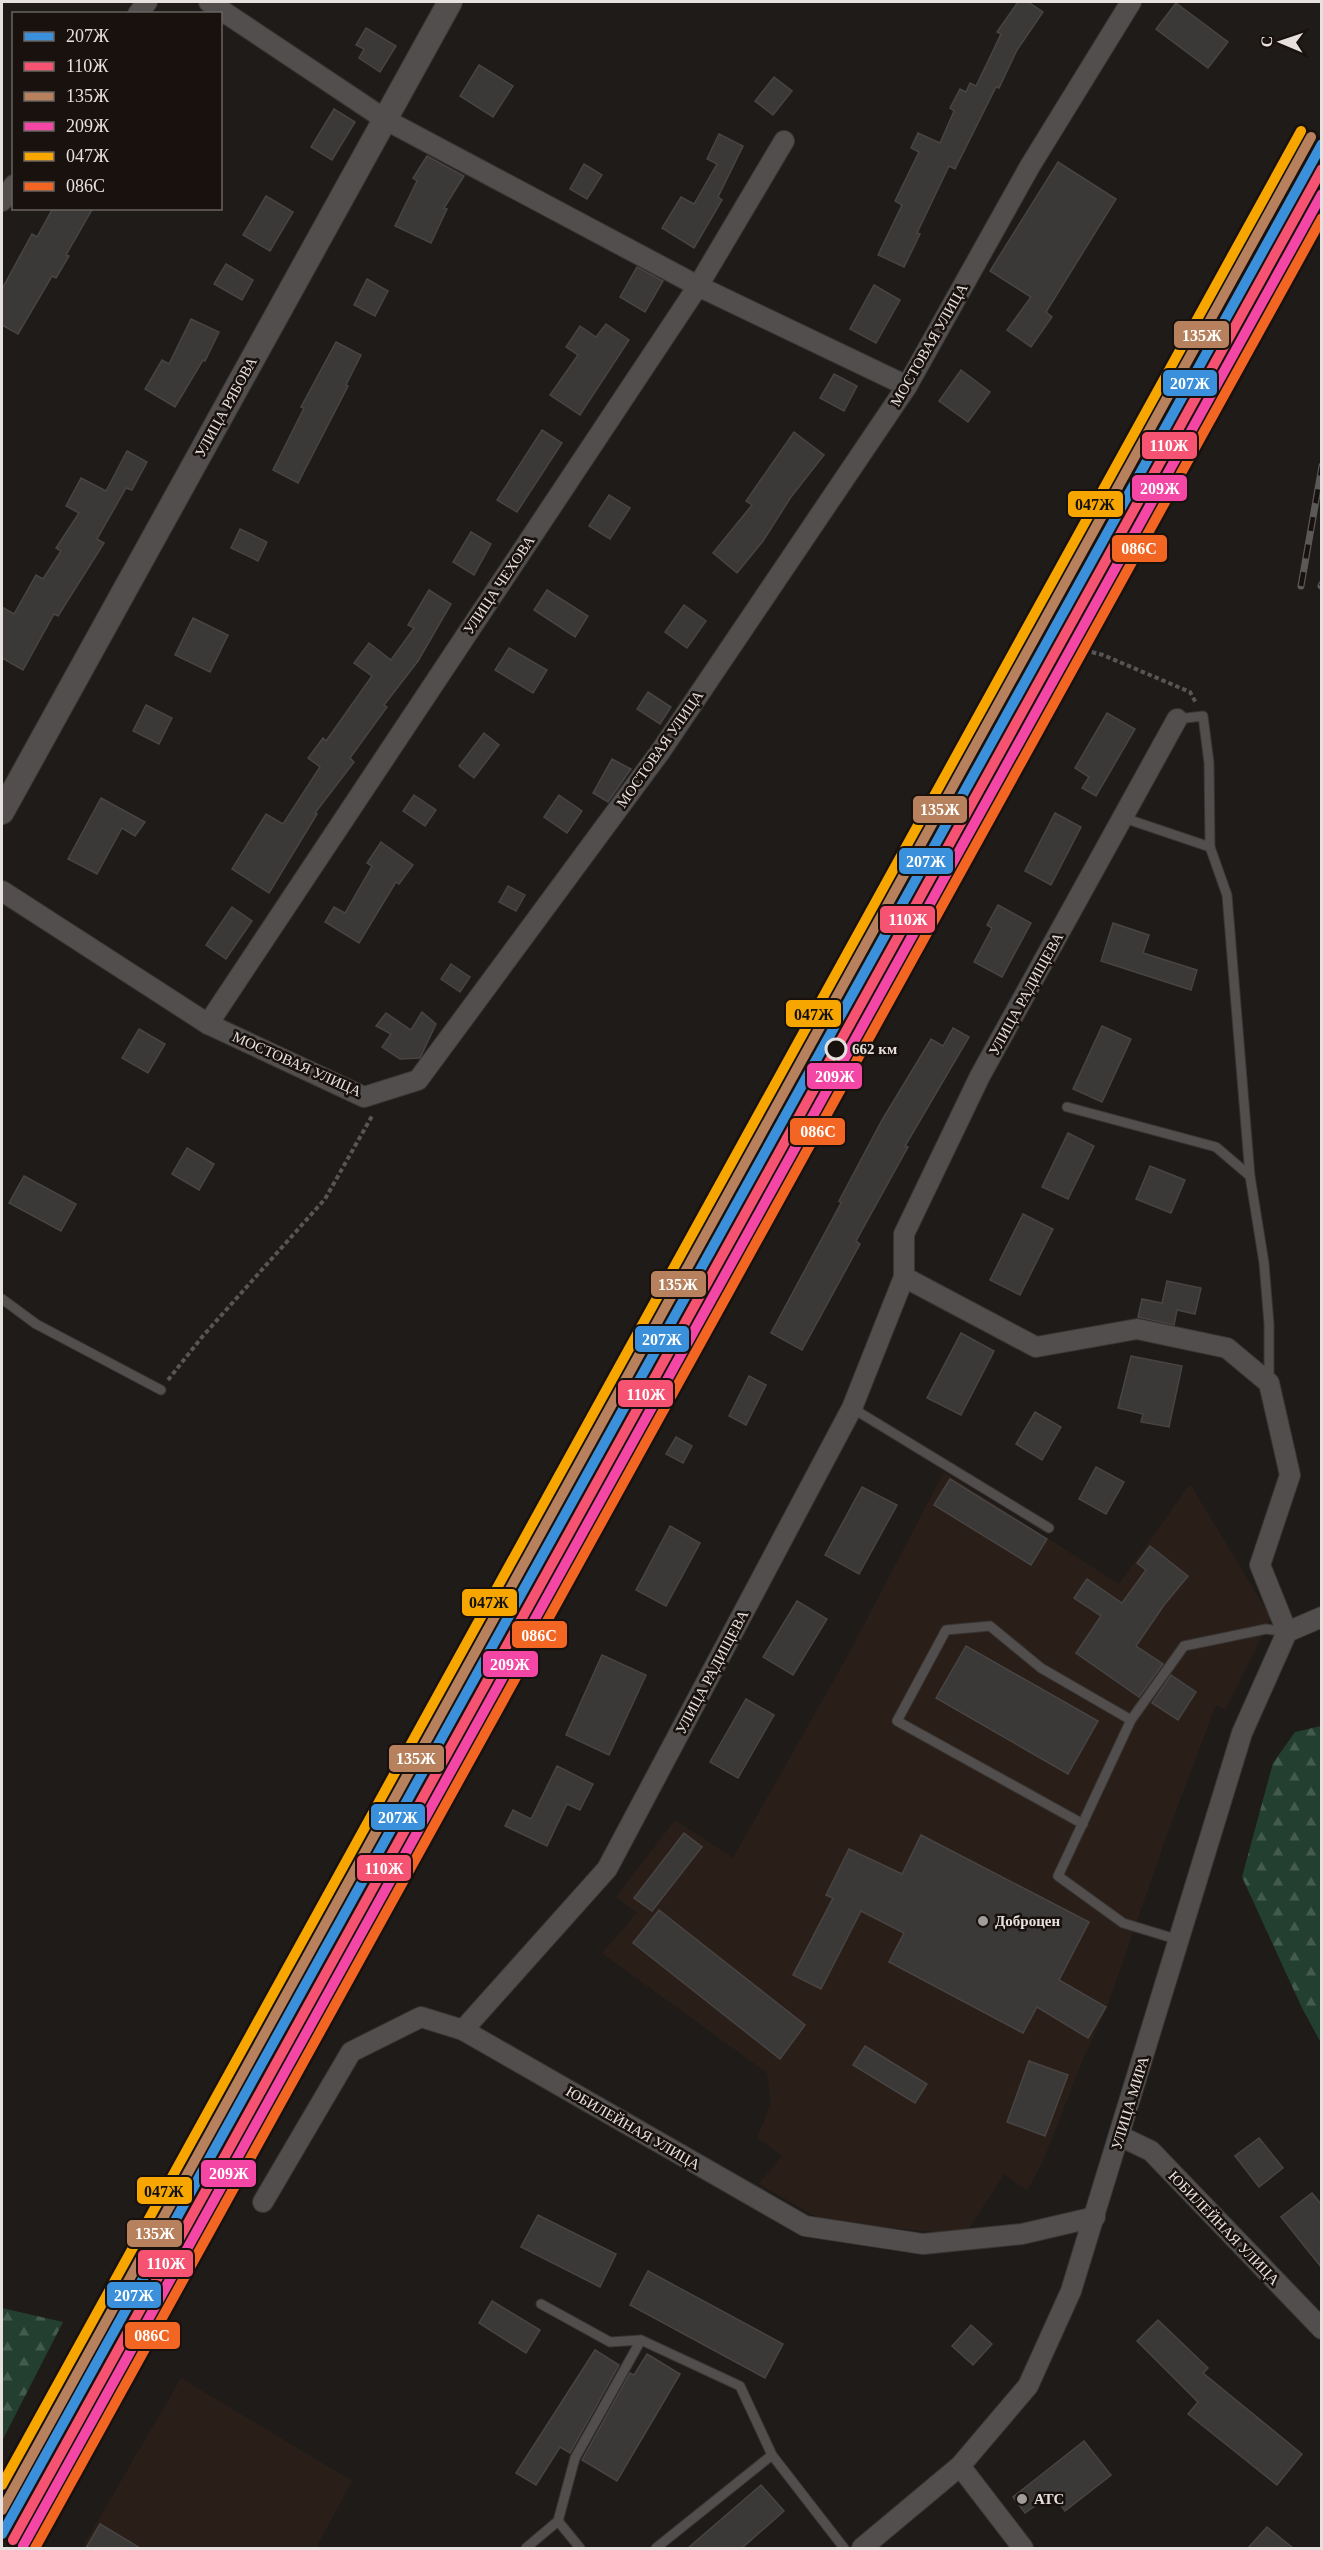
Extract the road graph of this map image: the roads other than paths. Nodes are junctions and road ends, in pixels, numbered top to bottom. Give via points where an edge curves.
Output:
1 (209, 2) edge
2 (450, 2) edge
3 (1131, 2) edge
4 (386, 120) junction
5 (784, 141) dead end
6 (12, 188) edge
7 (2, 201) edge
8 (698, 286) junction
9 (907, 386) junction
10 (1177, 719) joint
11 (2, 812) edge
12 (1124, 818) junction
13 (1210, 847) junction
14 (2, 891) edge
15 (208, 1024) junction
16 (1067, 1107) dead end
17 (1250, 1176) junction
18 (904, 1277) junction
19 (2, 1299) edge
20 (1269, 1383) junction
21 (161, 1390) road end
22 (852, 1408) junction
23 (1049, 1528) dead end
24 (1322, 1617) edge
25 (1287, 1632) junction
26 (1131, 1720) junction
27 (1083, 1824) junction
28 (1179, 1940) junction
29 (463, 2030) junction
30 (1120, 2136) junction
31 (263, 2202) dead end
32 (1095, 2217) junction
33 (541, 2304) dead end
34 (1322, 2329) edge
35 (641, 2340) junction
36 (772, 2455) junction
37 (960, 2466) junction
38 (558, 2522) junction
39 (526, 2548) edge
40 (580, 2548) edge
41 (656, 2548) edge
42 (844, 2548) edge
43 (861, 2548) edge
44 (1023, 2548) edge

1 - 4 street
2 - 4 street, УЛИЦА РЯБОВА
3 - 9 street, МОСТОВАЯ УЛИЦА via 1030,166
4 - 8 street
4 - 11 street, УЛИЦА РЯБОВА
5 - 8 street, УЛИЦА ЧЕХОВА
6 - 7 street
8 - 9 street
8 - 15 street, УЛИЦА ЧЕХОВА
9 - 15 street, МОСТОВАЯ УЛИЦА via 660,752 417,1080 364,1097
10 - 12 street, УЛИЦА РАДИЩЕВА
10 - 13 lane via 1203,716 1209,763
12 - 13 lane
12 - 18 street, УЛИЦА РАДИЩЕВА via 975,1086 904,1234
13 - 17 lane via 1227,895
14 - 15 street, МОСТОВАЯ УЛИЦА
16 - 17 lane via 1216,1147
17 - 20 lane via 1264,1263
18 - 20 street via 1036,1347 1137,1329 1227,1348
18 - 22 street, УЛИЦА РАДИЩЕВА
19 - 21 lane via 36,1323
20 - 25 street via 1290,1474 1260,1565
22 - 23 lane
22 - 29 street, УЛИЦА РАДИЩЕВА via 607,1869
24 - 25 street
25 - 26 lane via 1266,1629 1184,1646
25 - 28 street, УЛИЦА МИРА via 1242,1733
26 - 27 lane
26 - 27 lane via 1041,1668 990,1626 946,1630 897,1721
27 - 28 lane via 1058,1876 1123,1923
28 - 30 street, УЛИЦА МИРА
29 - 31 street, ЮБИЛЕЙНАЯ УЛИЦА via 421,2017 351,2052
29 - 32 street, ЮБИЛЕЙНАЯ УЛИЦА via 805,2226 923,2244 1022,2234
30 - 32 street, УЛИЦА МИРА
30 - 34 street, ЮБИЛЕЙНАЯ УЛИЦА via 1152,2151
32 - 37 street, УЛИЦА МИРА via 1071,2291 1028,2386
33 - 35 lane via 610,2342
35 - 36 lane via 740,2386
35 - 38 lane via 575,2458
36 - 41 lane
36 - 42 lane
37 - 43 street, УЛИЦА МИРА
37 - 44 street
38 - 39 lane
38 - 40 lane

